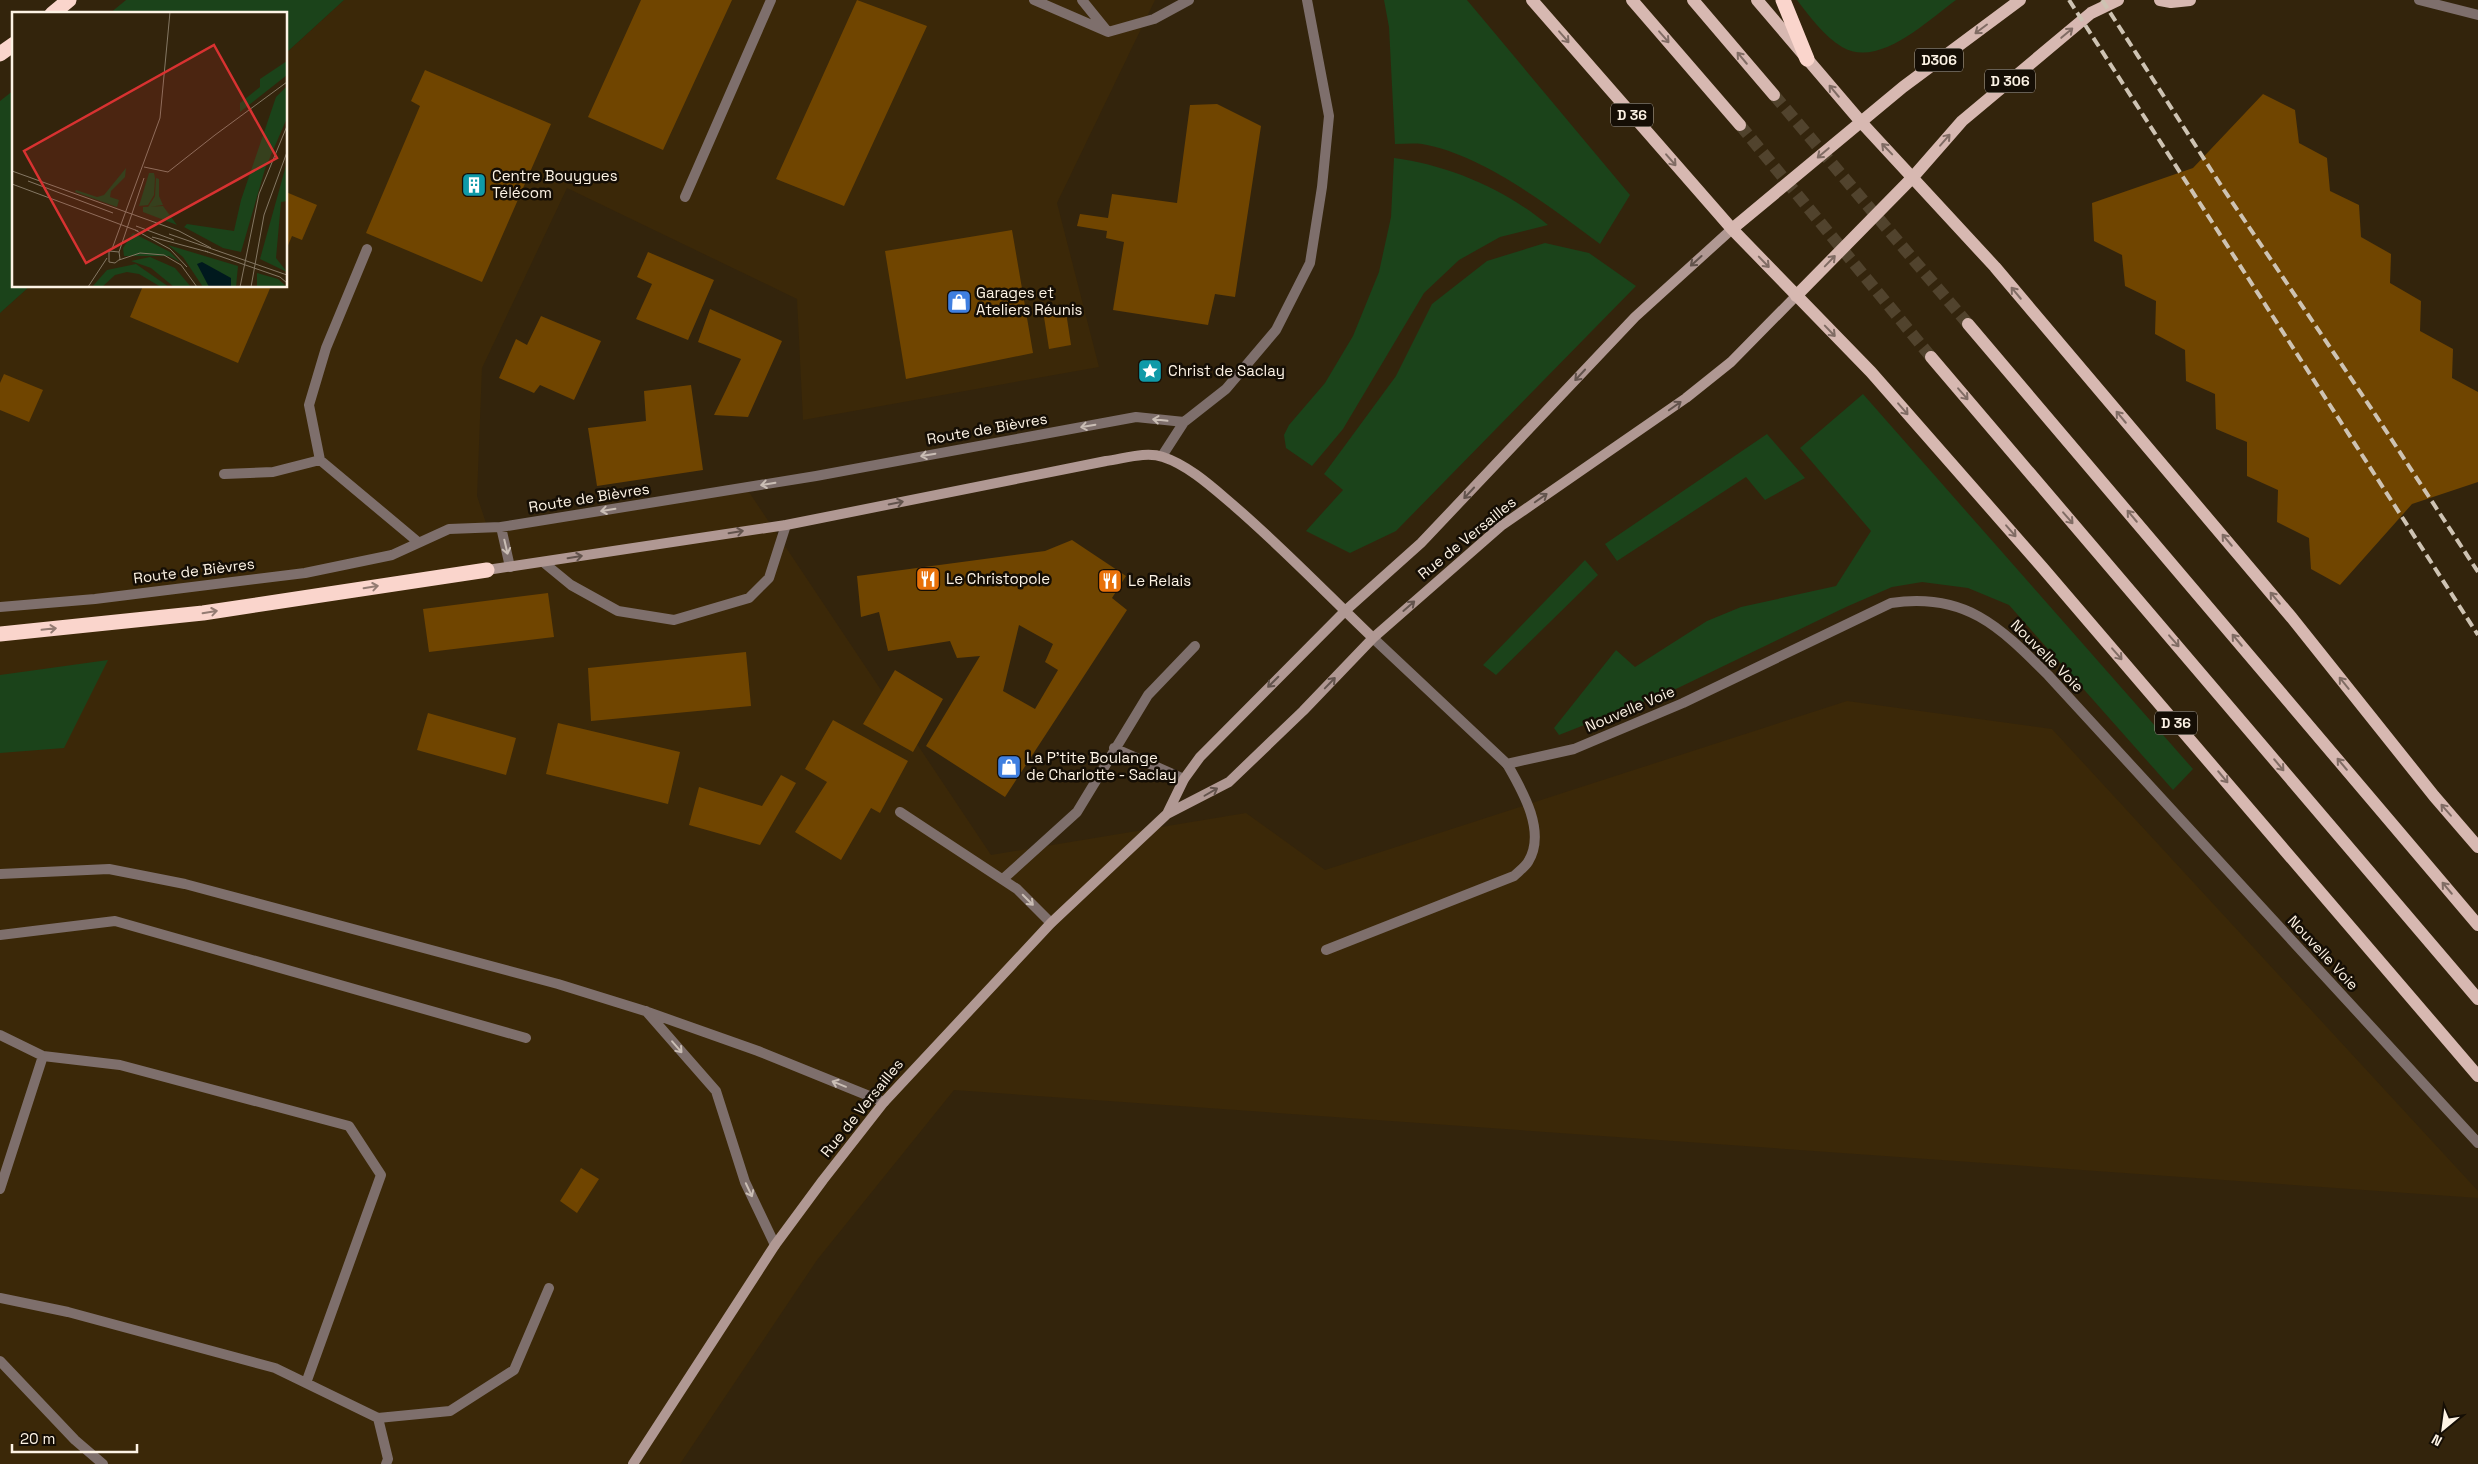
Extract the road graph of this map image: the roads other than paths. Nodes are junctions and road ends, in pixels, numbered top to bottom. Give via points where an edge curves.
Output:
1 (69, 0) edge
2 (771, 0) edge
3 (1034, 0) edge
4 (1082, 0) edge
5 (1189, 0) edge
6 (1307, 0) edge
7 (1532, 0) edge
8 (1632, 0) edge
9 (1693, 0) edge
10 (1757, 0) edge
11 (1783, 0) edge
12 (2020, 0) edge
13 (2118, 0) edge
14 (2160, 0) edge
15 (2190, 0) edge
16 (2419, 0) edge
17 (54, 12) edge
18 (2478, 15) edge
19 (1108, 32) junction
20 (12, 45) edge
21 (0, 54) edge
22 (1807, 59) junction
23 (1774, 95) tunnel mouth
24 (1860, 122) junction
25 (1740, 125) tunnel mouth
26 (1913, 177) junction
27 (686, 197) dead end
28 (1732, 229) junction
29 (367, 249) dead end
30 (1796, 296) junction
31 (1968, 324) tunnel mouth
32 (1931, 357) tunnel mouth
33 (1184, 422) junction
34 (1162, 456) junction
35 (320, 460) junction
36 (224, 474) dead end
37 (786, 525) junction
38 (501, 527) junction
39 (418, 542) junction
40 (543, 562) junction
41 (510, 567) junction
42 (487, 570) joint
43 (0, 606) edge
44 (1345, 611) junction
45 (0, 634) edge
46 (1372, 638) junction
47 (1195, 646) dead end
48 (1114, 748) junction
49 (1506, 764) junction
50 (1184, 779) junction
51 (900, 812) dead end
52 (1167, 814) junction
53 (2478, 847) edge
54 (0, 874) edge
55 (1003, 879) junction
56 (1051, 923) junction
57 (2478, 925) edge
58 (0, 935) edge
59 (1326, 950) dead end
60 (2478, 999) edge
61 (645, 1011) junction
62 (0, 1035) edge
63 (526, 1038) dead end
64 (43, 1056) junction
65 (2478, 1076) edge
66 (884, 1102) junction
67 (2478, 1143) edge
68 (0, 1189) edge
69 (775, 1245) junction
70 (549, 1288) dead end
71 (0, 1298) edge
72 (0, 1361) edge
73 (306, 1383) junction
74 (378, 1418) junction
75 (104, 1464) edge
76 (386, 1464) edge
77 (633, 1464) edge

1 - 17 highway
2 - 27 street
3 - 19 street
4 - 19 street
5 - 19 street via 1154,19
6 - 33 street via 1329,116 1310,264 1276,330 1226,389
7 -> 28 main road, D 36
8 -> 25 main road
23 -> 9 main road
10 - 22 main road
11 - 22 highway
12 -> 24 main road, D306
26 -> 13 main road, D 306 via 1962,121 2091,13
14 - 15 main road
16 - 18 street
20 - 21 highway
24 -> 22 main road
26 -> 24 main road
24 -> 28 main road
30 -> 26 main road, D 306
53 -> 26 main road via 2264,584 1995,268
28 -> 30 main road, D 36
28 -> 44 main road, Rue de Versailles via 1635,317 1421,543
29 - 35 street via 326,348 309,405
46 -> 30 main road, Rue de Versailles via 1501,526 1686,398 1731,362
30 -> 65 main road, D 36 via 1871,372 2042,567
57 -> 31 main road
32 -> 60 main road
33 - 34 street
33 -> 38 street, Route de Bièvres via 1136,417 816,476
37 -> 34 main road via 1106,461
34 - 44 main road via 1214,488
35 - 36 street via 273,472
35 - 39 street
40 -> 37 main road
37 - 40 street via 769,578 749,598 674,620 618,611 571,585
38 - 39 street, Route de Bièvres via 449,529
38 -> 41 street
39 - 43 street, Route de Bièvres via 392,555 305,573 95,599
40 - 41 main road
41 - 42 main road
45 -> 42 highway via 203,613
44 - 46 main road
44 -> 50 main road, Rue de Versailles via 1200,757
46 - 49 street
52 -> 46 main road, Rue de Versailles via 1229,782
47 - 48 street via 1148,696
48 - 50 street
48 - 55 street via 1077,812
49 - 59 street via 1531,814 1534,845 1527,863 1514,876
49 - 67 street, Nouvelle Voie via 1574,749 1682,703 1890,603 1916,599 1955,605 1986,619 2048,675
50 - 52 main road, Rue de Versailles
51 - 55 street
52 - 56 main road, Rue de Versailles
54 - 61 street via 109,869 185,884 558,984
55 -> 56 street
56 - 66 main road, Rue de Versailles
58 - 63 street via 115,921
66 -> 61 street via 758,1051
61 -> 69 street via 716,1091 745,1182
62 - 64 street
64 - 68 street
64 - 73 street via 120,1065 349,1126 381,1175
66 - 69 main road, Rue de Versailles
69 - 77 main road, Rue de Versailles
70 - 74 street via 514,1370 450,1411
71 - 73 street via 68,1312 275,1368
72 - 75 street via 75,1440
73 - 74 street
74 - 76 street via 388,1459

